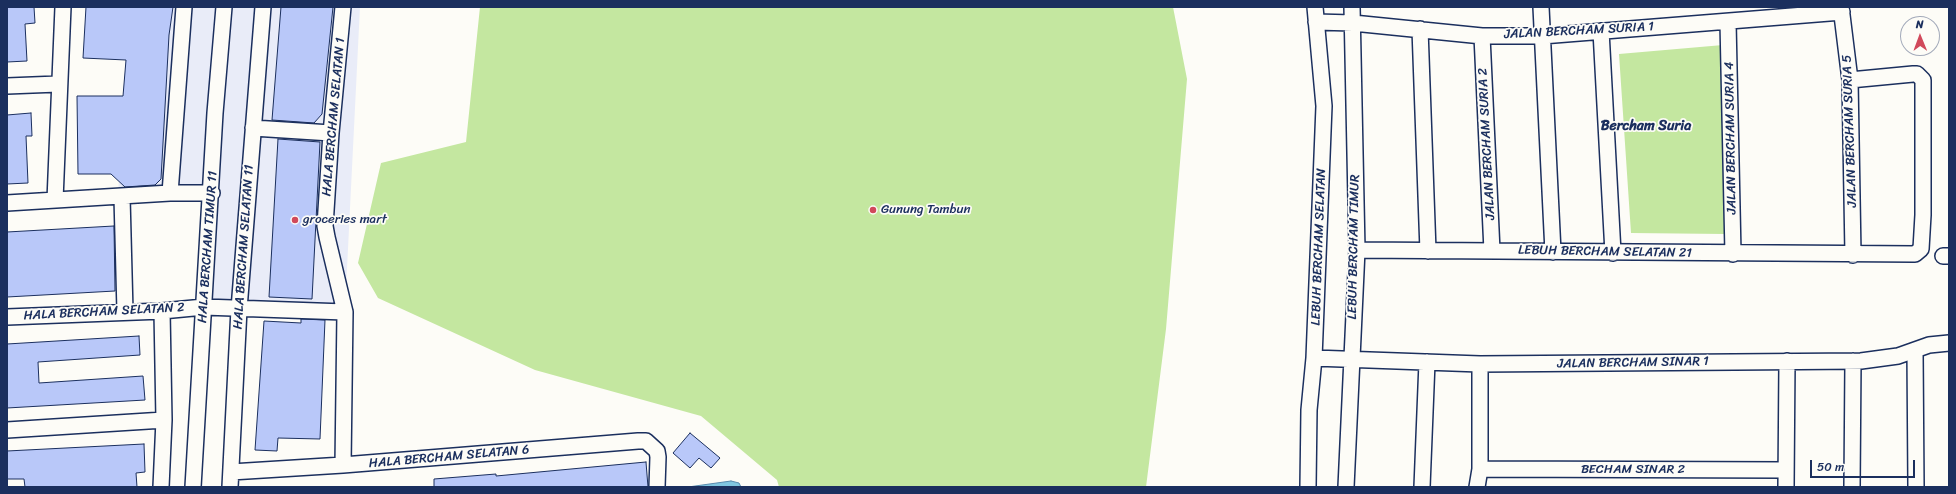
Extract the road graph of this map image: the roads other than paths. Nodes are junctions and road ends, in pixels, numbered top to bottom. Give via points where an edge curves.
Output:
1 (62, 7) edge
2 (184, 7) edge
3 (224, 7) edge
4 (263, 7) edge
5 (343, 7) edge
6 (1315, 7) edge
7 (1352, 7) edge
8 (1541, 7) edge
9 (1842, 10) edge
10 (1316, 22) junction
11 (1728, 22) junction
12 (1353, 23) junction
13 (1420, 29) junction
14 (1601, 31) junction
15 (1482, 36) junction
16 (1542, 36) junction
17 (1850, 80) junction
18 (58, 84) junction
19 (7, 86) edge
20 (253, 128) junction
21 (331, 133) junction
22 (170, 193) junction
23 (212, 193) junction
24 (122, 197) junction
25 (55, 200) junction
26 (7, 204) edge
27 (1357, 250) junction
28 (1428, 251) junction
29 (1492, 251) junction
30 (1553, 252) junction
31 (1613, 252) junction
32 (1733, 254) junction
33 (1853, 255) junction
34 (204, 307) junction
35 (239, 309) junction
36 (162, 311) junction
37 (125, 312) junction
38 (345, 312) junction
39 (7, 317) edge
40 (1949, 343) edge
41 (1915, 351) junction
42 (1314, 358) junction
43 (1352, 358) junction
44 (1787, 361) junction
45 (1853, 361) junction
46 (1427, 362) junction
47 (1480, 364) junction
48 (164, 420) junction
49 (7, 430) edge
50 (343, 465) junction
51 (1480, 469) junction
52 (1786, 470) junction
53 (231, 472) junction
54 (161, 487) edge
55 (193, 487) edge
56 (230, 487) edge
57 (657, 487) edge
58 (1308, 487) edge
59 (1346, 487) edge
60 (1422, 487) edge
61 (1477, 487) edge
62 (1786, 487) edge
63 (1852, 487) edge
64 (1916, 487) edge

1 - 18 street
2 - 22 street
3 - 23 street, HALA BERCHAM TIMUR 11 via 215,112
4 - 20 street, HALA BERCHAM SELATAN 11
5 - 21 street, HALA BERCHAM SELATAN 1
6 - 10 street, LEBUH BERCHAM SELATAN
7 - 12 street, LEBUH BERCHAM TIMUR
8 - 16 street
9 - 11 street, JALAN BERCHAM SURIA 1
9 - 17 street, JALAN BERCHAM SURIA 5
10 - 12 street, JALAN BERCHAM SURIA 1
10 - 42 street, LEBUH BERCHAM SELATAN via 1324,106
11 - 14 street, JALAN BERCHAM SURIA 1
11 - 32 street, JALAN BERCHAM SURIA 4
12 - 13 street, JALAN BERCHAM SURIA 1
12 - 27 street, LEBUH BERCHAM TIMUR
13 - 15 street, JALAN BERCHAM SURIA 1
13 - 28 street
14 - 16 street, JALAN BERCHAM SURIA 1
14 - 31 street
15 - 16 street, JALAN BERCHAM SURIA 1
15 - 29 street, JALAN BERCHAM SURIA 2
16 - 30 street
17 - 33 street, JALAN BERCHAM SURIA 5
17 - 33 street, LEBUH BERCHAM SELATAN 21 via 1913,74 1917,74 1923,80 1921,245 1918,252 1911,255
18 - 19 street
18 - 25 street
20 - 21 street
20 - 35 street, HALA BERCHAM SELATAN 11
21 - 38 street, HALA BERCHAM SELATAN 1 via 325,226
22 - 23 street
22 - 24 street
23 - 34 street, HALA BERCHAM TIMUR 11
24 - 25 street
24 - 37 street
25 - 26 street
27 - 28 street, LEBUH BERCHAM SELATAN 21
27 - 43 street, LEBUH BERCHAM TIMUR
28 - 29 street, LEBUH BERCHAM SELATAN 21
29 - 30 street, LEBUH BERCHAM SELATAN 21
30 - 31 street, LEBUH BERCHAM SELATAN 21
31 - 32 street, LEBUH BERCHAM SELATAN 21
32 - 33 street, LEBUH BERCHAM SELATAN 21
34 - 35 street, HALA BERCHAM SELATAN 2
34 - 36 street, HALA BERCHAM SELATAN 2
34 - 55 street, HALA BERCHAM TIMUR 11
35 - 38 street, HALA BERCHAM SELATAN 2
35 - 53 street, HALA BERCHAM SELATAN 11
36 - 37 street, HALA BERCHAM SELATAN 2
36 - 48 street
37 - 39 street, HALA BERCHAM SELATAN 2
38 - 50 street, HALA BERCHAM SELATAN 1
40 - 41 street, JALAN BERCHAM SINAR 1 via 1929,345
41 - 45 street, JALAN BERCHAM SINAR 1 via 1898,356
41 - 64 street
42 - 43 street, JALAN BERCHAM SINAR 1
42 - 58 street, LEBUH BERCHAM SELATAN via 1309,410
43 - 46 street, JALAN BERCHAM SINAR 1
43 - 59 street, LEBUH BERCHAM TIMUR
44 - 45 street, JALAN BERCHAM SINAR 1
44 - 47 street, JALAN BERCHAM SINAR 1
44 - 52 street
45 - 63 street
46 - 47 street, JALAN BERCHAM SINAR 1
46 - 60 street
47 - 51 street
48 - 49 street
48 - 54 street
50 - 53 street, HALA BERCHAM SELATAN 6
50 - 57 street, HALA BERCHAM SELATAN 6 via 638,441 652,445 658,457
51 - 52 street, BECHAM SINAR 2
51 - 61 street
52 - 62 street
53 - 56 street, HALA BERCHAM SELATAN 11

